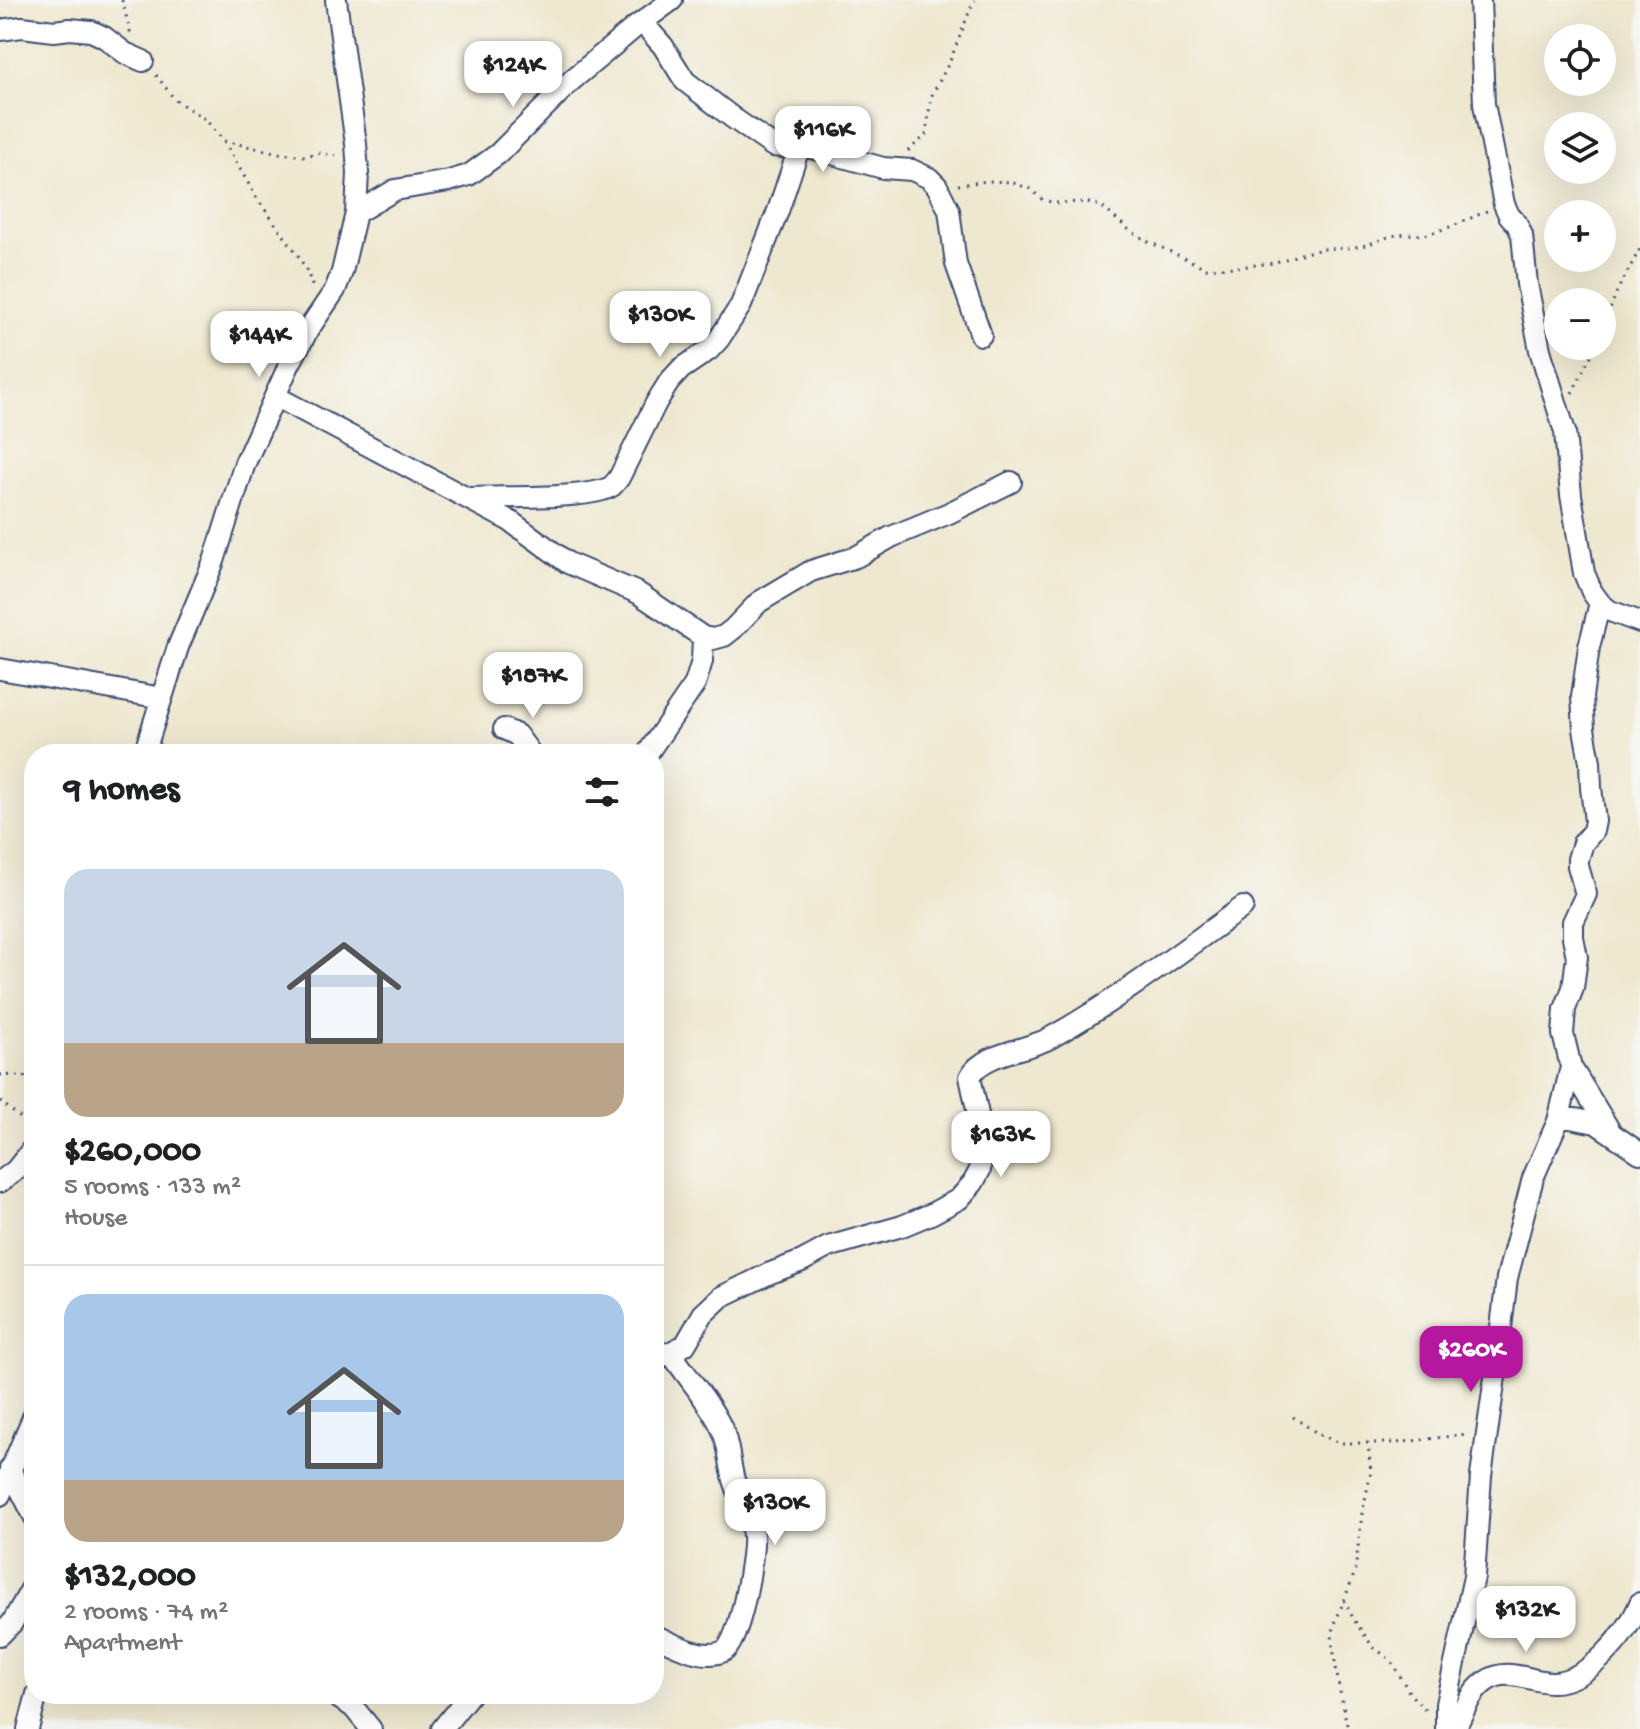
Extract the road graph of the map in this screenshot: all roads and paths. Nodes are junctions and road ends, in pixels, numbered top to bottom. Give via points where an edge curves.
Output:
1 (122, 0) edge
2 (336, 0) edge
3 (672, 0) edge
4 (974, 0) edge
5 (1480, 0) edge
6 (642, 22) junction
7 (0, 30) edge
8 (143, 61) junction
9 (223, 140) junction
10 (800, 145) junction
11 (357, 161) junction
12 (895, 169) junction
13 (938, 187) junction
14 (1504, 204) junction
15 (356, 213) junction
16 (1640, 249) edge
17 (1616, 294) edge
18 (320, 312) junction
19 (981, 335) dead end
20 (1589, 360) edge
21 (275, 396) junction
22 (1560, 415) junction
23 (1011, 482) dead end
24 (468, 498) junction
25 (1600, 603) junction
26 (1640, 622) edge
27 (703, 637) junction
28 (0, 669) edge
29 (162, 698) junction
30 (504, 729) dead end
31 (147, 744) edge
32 (525, 744) edge
33 (654, 744) edge
34 (1243, 907) dead end
35 (1571, 1067) junction
36 (0, 1075) edge
37 (24, 1076) edge
38 (0, 1101) edge
39 (1560, 1116) junction
40 (24, 1121) edge
41 (1610, 1131) junction
42 (1640, 1153) edge
43 (24, 1160) edge
44 (0, 1182) edge
45 (664, 1355) edge
46 (664, 1357) edge
47 (1293, 1417) dead end
48 (1487, 1431) junction
49 (24, 1439) edge
50 (1368, 1443) junction
51 (24, 1462) edge
52 (5, 1484) edge
53 (24, 1505) edge
54 (1344, 1600) junction
55 (24, 1602) edge
56 (1640, 1603) edge
57 (0, 1635) edge
58 (664, 1639) edge
59 (34, 1704) edge
60 (348, 1704) edge
61 (462, 1704) edge
62 (1347, 1725) dead end
63 (1448, 1727) edge
64 (28, 1729) edge
65 (371, 1729) edge
66 (442, 1729) edge

1 - 8 path
2 - 11 street
3 - 6 street
4 - 12 path via 931,97 926,135
5 - 14 street via 1484,104
6 - 10 street via 685,81 705,97 773,146
6 - 15 street via 469,175 395,190
7 - 8 street via 91,31
8 - 9 path via 175,100 205,119
9 - 11 path via 279,153 319,153
9 - 18 path via 307,271
10 - 12 street
10 - 24 street via 741,305 709,350 669,382 612,486 538,497
11 - 15 street
12 - 13 street via 918,172
13 - 14 path via 1011,182 1043,200 1101,206 1147,241 1206,268 1273,263 1391,236 1425,235
13 - 19 street via 949,210 956,264
14 - 22 street via 1522,235 1540,350
15 - 18 street via 342,272
16 - 17 path
18 - 21 street
20 - 22 path
21 - 24 street
21 - 29 street via 245,463
22 - 25 street via 1584,573
23 - 27 street via 856,557 811,571 759,602 724,636
24 - 27 street via 568,563 638,593
25 - 26 street
25 - 35 street via 1582,697 1595,821 1578,859 1586,894 1573,922 1577,957 1565,1009
27 - 33 street via 695,684
28 - 29 street
29 - 31 street
30 - 32 street
34 - 45 street via 1128,990 1047,1040 974,1069 970,1077 981,1128 980,1170 959,1199 902,1226 828,1247 721,1297 703,1314 689,1340
35 - 39 street
35 - 41 street
36 - 37 path
38 - 40 path
39 - 41 street via 1593,1121
39 - 48 street via 1533,1178 1507,1278
41 - 42 street
43 - 44 street
46 - 58 street via 721,1426 753,1532 753,1555 730,1647 704,1653
47 - 50 path via 1341,1443
48 - 50 path
48 - 63 street via 1474,1577 1449,1684
49 - 52 street
50 - 54 path via 1370,1482 1355,1572
51 - 52 street
52 - 53 street
54 - 62 path via 1332,1640
54 - 63 path via 1373,1647 1396,1666 1410,1694
55 - 57 street
56 - 63 street via 1621,1636 1587,1670 1556,1682 1514,1674 1486,1681
59 - 64 street
60 - 65 street
61 - 66 street

